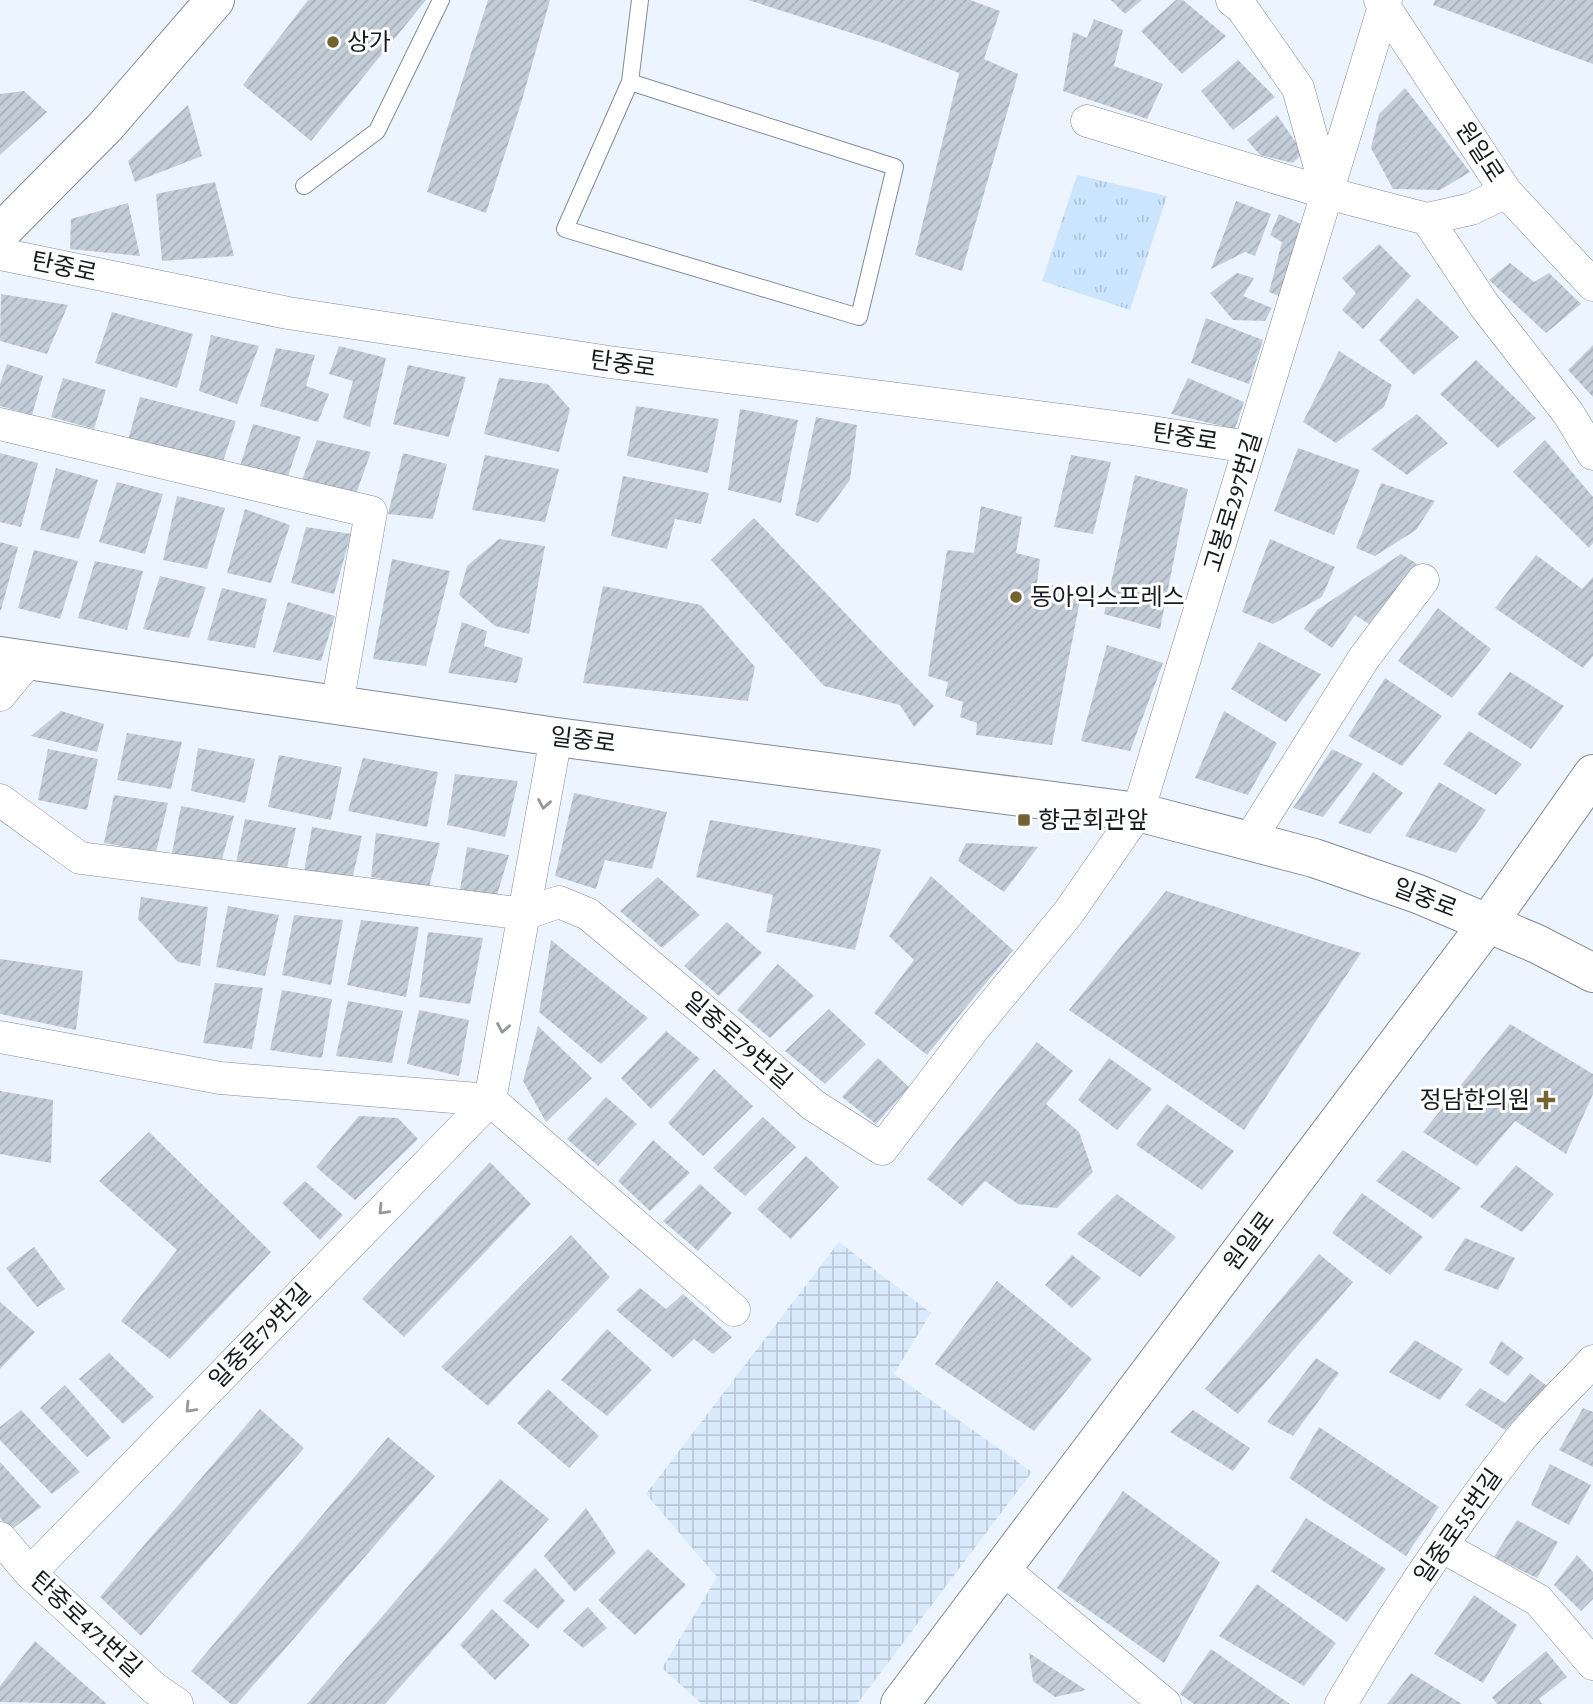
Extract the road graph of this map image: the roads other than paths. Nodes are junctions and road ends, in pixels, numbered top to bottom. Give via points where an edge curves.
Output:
1 (215, 0) edge
2 (441, 0) edge
3 (640, 0) edge
4 (1232, 0) edge
5 (1384, 2) edge
6 (630, 82) junction
7 (1087, 121) dead end
8 (304, 186) dead end
9 (1506, 192) junction
10 (1327, 193) junction
11 (1427, 219) junction
12 (0, 233) edge
13 (0, 254) edge
14 (1593, 285) edge
15 (0, 424) edge
16 (1250, 447) junction
17 (1593, 454) edge
18 (1423, 580) dead end
19 (14, 658) edge
20 (0, 695) edge
21 (337, 705) junction
22 (556, 737) junction
23 (1593, 774) edge
24 (0, 800) edge
25 (1138, 812) junction
26 (1250, 839) junction
27 (524, 914) junction
28 (1488, 923) junction
29 (1593, 973) edge
30 (0, 1037) edge
31 (490, 1100) junction
32 (734, 1310) dead end
33 (1593, 1362) edge
34 (0, 1538) edge
35 (1443, 1547) junction
36 (1003, 1569) junction
37 (30, 1573) junction
38 (1593, 1664) edge
39 (177, 1704) edge
40 (900, 1704) edge
41 (1165, 1704) edge
42 (1340, 1704) edge

1 - 12 street, 탄중로 via 104,127
2 - 8 lane via 377,131
3 - 6 lane
4 - 10 street via 1298,88
5 - 9 street, 원일로
5 - 10 street, 고봉로297번길
6 - 6 lane via 565,229 859,317 895,167
7 - 10 street
9 - 11 street via 1471,209
9 - 14 street, 원일로
10 - 11 street
10 - 16 street, 고봉로297번길
11 - 17 street
13 - 16 street, 탄중로 via 302,315 609,362
15 - 21 street via 371,512
16 - 25 street, 고봉로297번길
18 - 26 street via 1364,658
19 - 20 street, 일중로
19 - 21 street, 일중로
21 - 22 street, 일중로
22 - 25 street, 일중로
22 -> 27 street
23 - 28 street, 원일로
24 - 27 street, 일중로79번길 via 79,858
25 - 26 street, 일중로
25 - 27 street, 일중로79번길 via 1069,912 882,1149 813,1105 588,914 559,902
26 - 28 street, 일중로 via 1418,894
27 -> 31 street
28 - 29 street, 일중로
28 - 36 street, 원일로
30 - 31 street via 220,1078
31 - 32 street
31 -> 37 street, 일중로79번길
33 - 35 street, 일중로55번길 via 1522,1437
34 - 37 street, 탄중로471번길
35 - 38 street via 1538,1601
35 - 42 street, 일중로55번길
36 - 40 street, 원일로
36 - 41 street
37 - 39 street, 탄중로471번길

